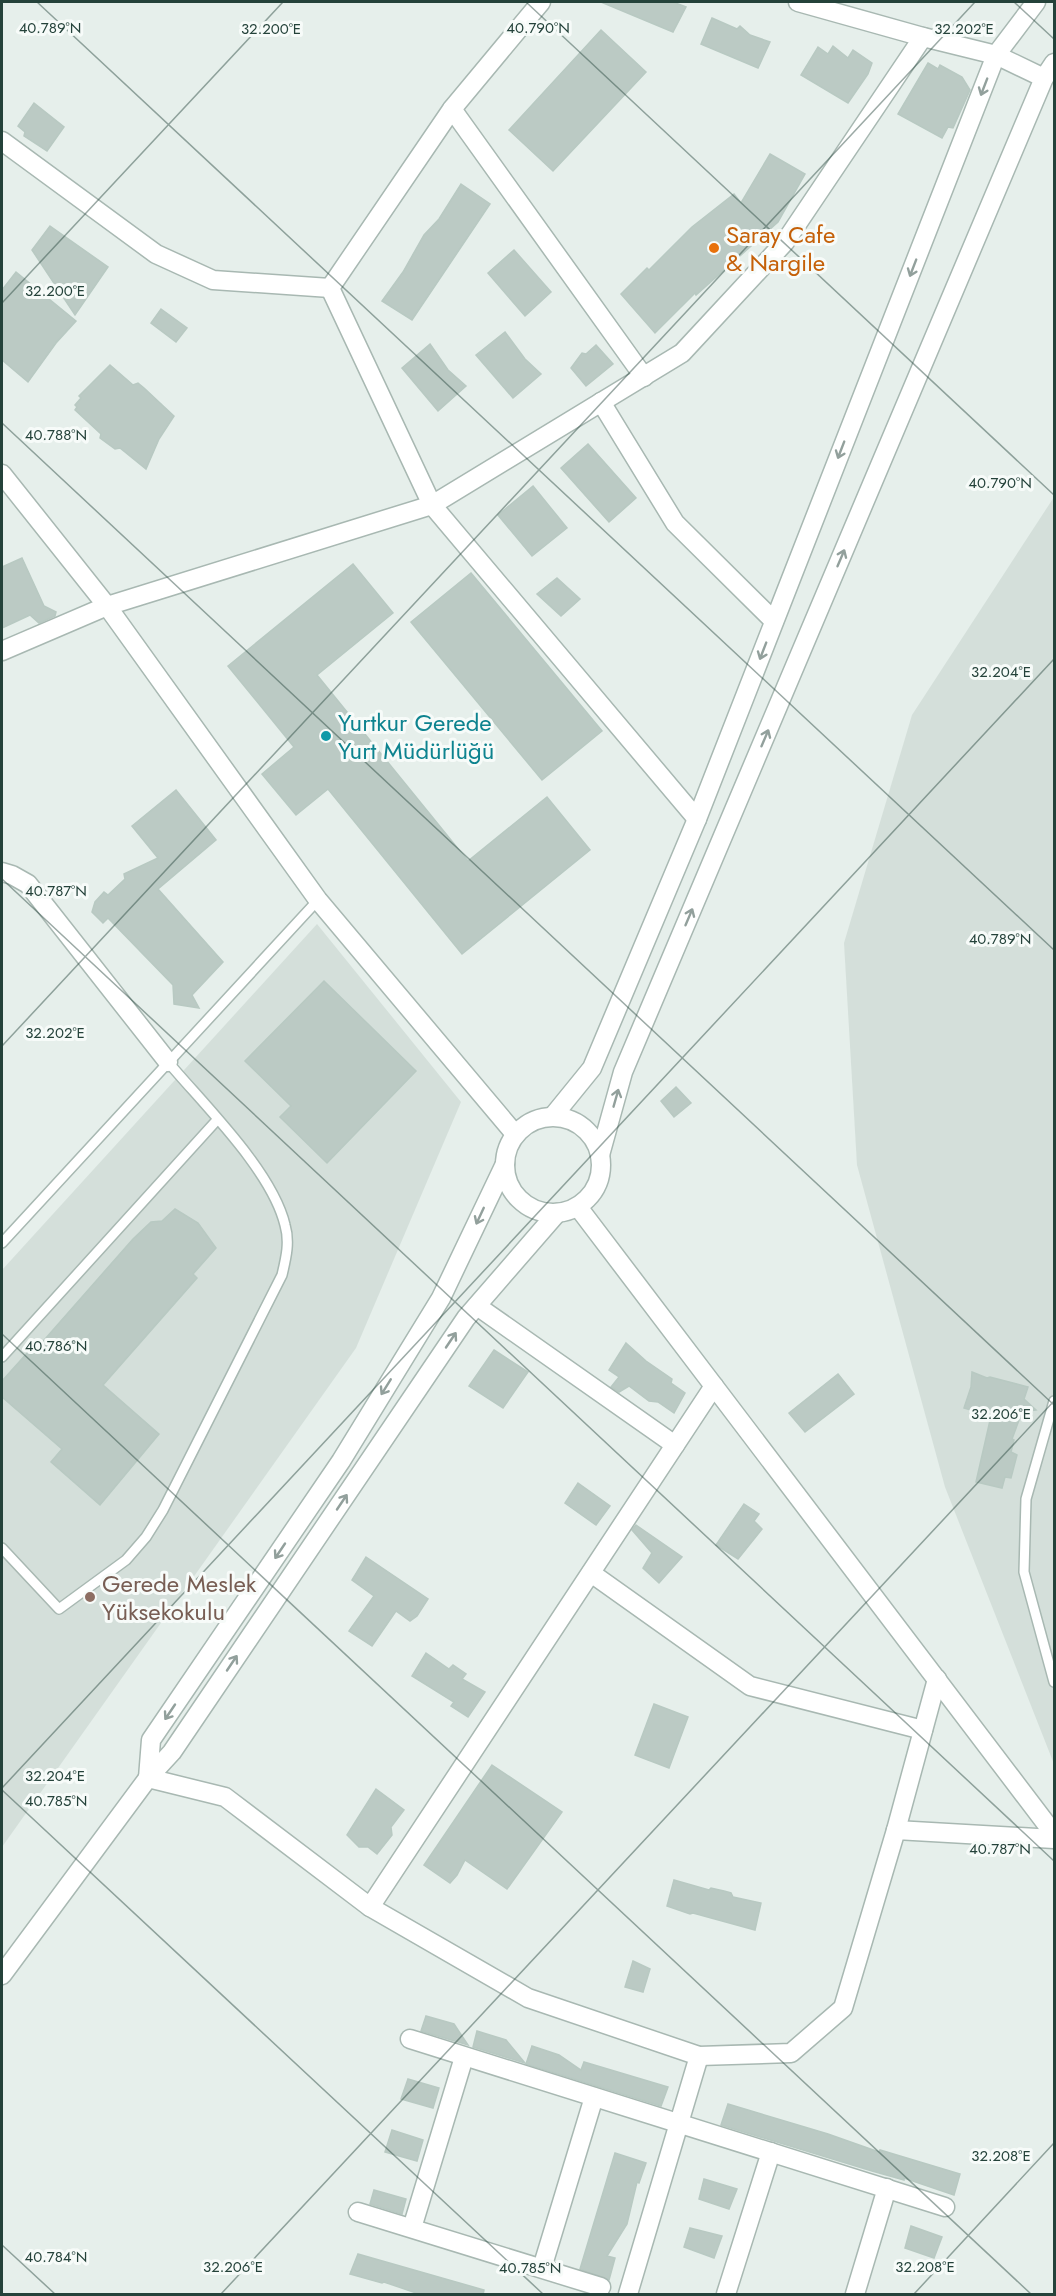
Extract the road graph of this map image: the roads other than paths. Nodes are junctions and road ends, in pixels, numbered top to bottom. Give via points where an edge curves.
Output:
1 (541, 2) edge
2 (798, 2) edge
3 (1036, 2) edge
4 (923, 38) junction
5 (996, 55) junction
6 (1049, 71) edge
7 (452, 109) junction
8 (2, 141) edge
9 (330, 288) junction
10 (644, 377) junction
11 (602, 402) junction
12 (2, 474) edge
13 (432, 505) junction
14 (107, 606) junction
15 (774, 621) junction
16 (2, 651) edge
17 (697, 819) junction
18 (2, 872) edge
19 (318, 900) junction
20 (168, 1062) junction
21 (553, 1116) junction
22 (217, 1120) junction
23 (515, 1134) junction
24 (600, 1155) junction
25 (505, 1164) junction
26 (578, 1207) junction
27 (557, 1213) junction
28 (2, 1243) edge
29 (477, 1306) junction
30 (2, 1357) edge
31 (714, 1386) junction
32 (1054, 1401) edge
33 (675, 1445) junction
34 (2, 1548) edge
35 (591, 1573) junction
36 (937, 1679) junction
37 (1054, 1682) edge
38 (923, 1730) junction
39 (148, 1778) junction
40 (896, 1830) junction
41 (1054, 1834) edge
42 (1054, 1839) edge
43 (370, 1907) junction
44 (2, 1975) edge
45 (410, 2039) dead end
46 (699, 2056) junction
47 (464, 2057) junction
48 (594, 2097) junction
49 (679, 2124) junction
50 (771, 2152) junction
51 (887, 2188) junction
52 (945, 2206) dead end
53 (358, 2212) dead end
54 (412, 2228) junction
55 (542, 2268) junction
56 (602, 2287) dead end
57 (628, 2295) edge
58 (726, 2295) edge
59 (855, 2295) edge

1 - 7 street
2 - 4 street
3 - 5 street
4 - 5 street
4 - 10 street via 785,242 682,353
5 - 6 street
5 -> 15 street
24 -> 6 street via 623,1072
7 - 9 street
7 - 10 street
8 - 9 street via 156,254 213,280
9 - 13 street
10 - 11 street
11 - 13 street
11 - 15 street via 675,523
12 - 14 street
13 - 14 street
13 - 17 street
14 - 16 street
14 - 19 street
15 -> 17 street
17 - 21 street via 592,1068
18 - 20 street via 28,884
19 - 20 lane
19 - 23 street
20 - 22 lane
20 - 28 lane
21 - 23 street via 532,1122
21 - 24 street via 584,1127
22 - 30 lane
22 - 34 lane via 249,1157 273,1194 285,1226 288,1251 282,1275 196,1447 146,1538 126,1560 59,1610
23 - 25 street
24 - 26 street via 602,1170 598,1184
25 - 27 street via 507,1180 526,1205 541,1212
25 -> 39 street via 441,1298 341,1461 152,1740
26 - 27 street
26 - 31 street
27 - 29 street
29 - 33 street
39 -> 29 street via 172,1752
31 - 33 street
31 - 36 street
32 - 37 lane via 1026,1499 1024,1572
33 - 35 street
35 - 38 street via 750,1686
35 - 43 street
36 - 38 street
36 - 41 street
38 - 40 street
39 - 43 street via 225,1797
39 - 44 street
40 - 42 street
40 - 46 street via 843,2008 791,2053
43 - 46 street via 528,1998
45 - 47 street
46 - 49 street
47 - 48 street
47 - 54 street
48 - 49 street
48 - 55 street
49 - 50 street
49 - 57 street
50 - 51 street
50 - 58 street
51 - 52 street
51 - 59 street
53 - 54 street
54 - 55 street
55 - 56 street

